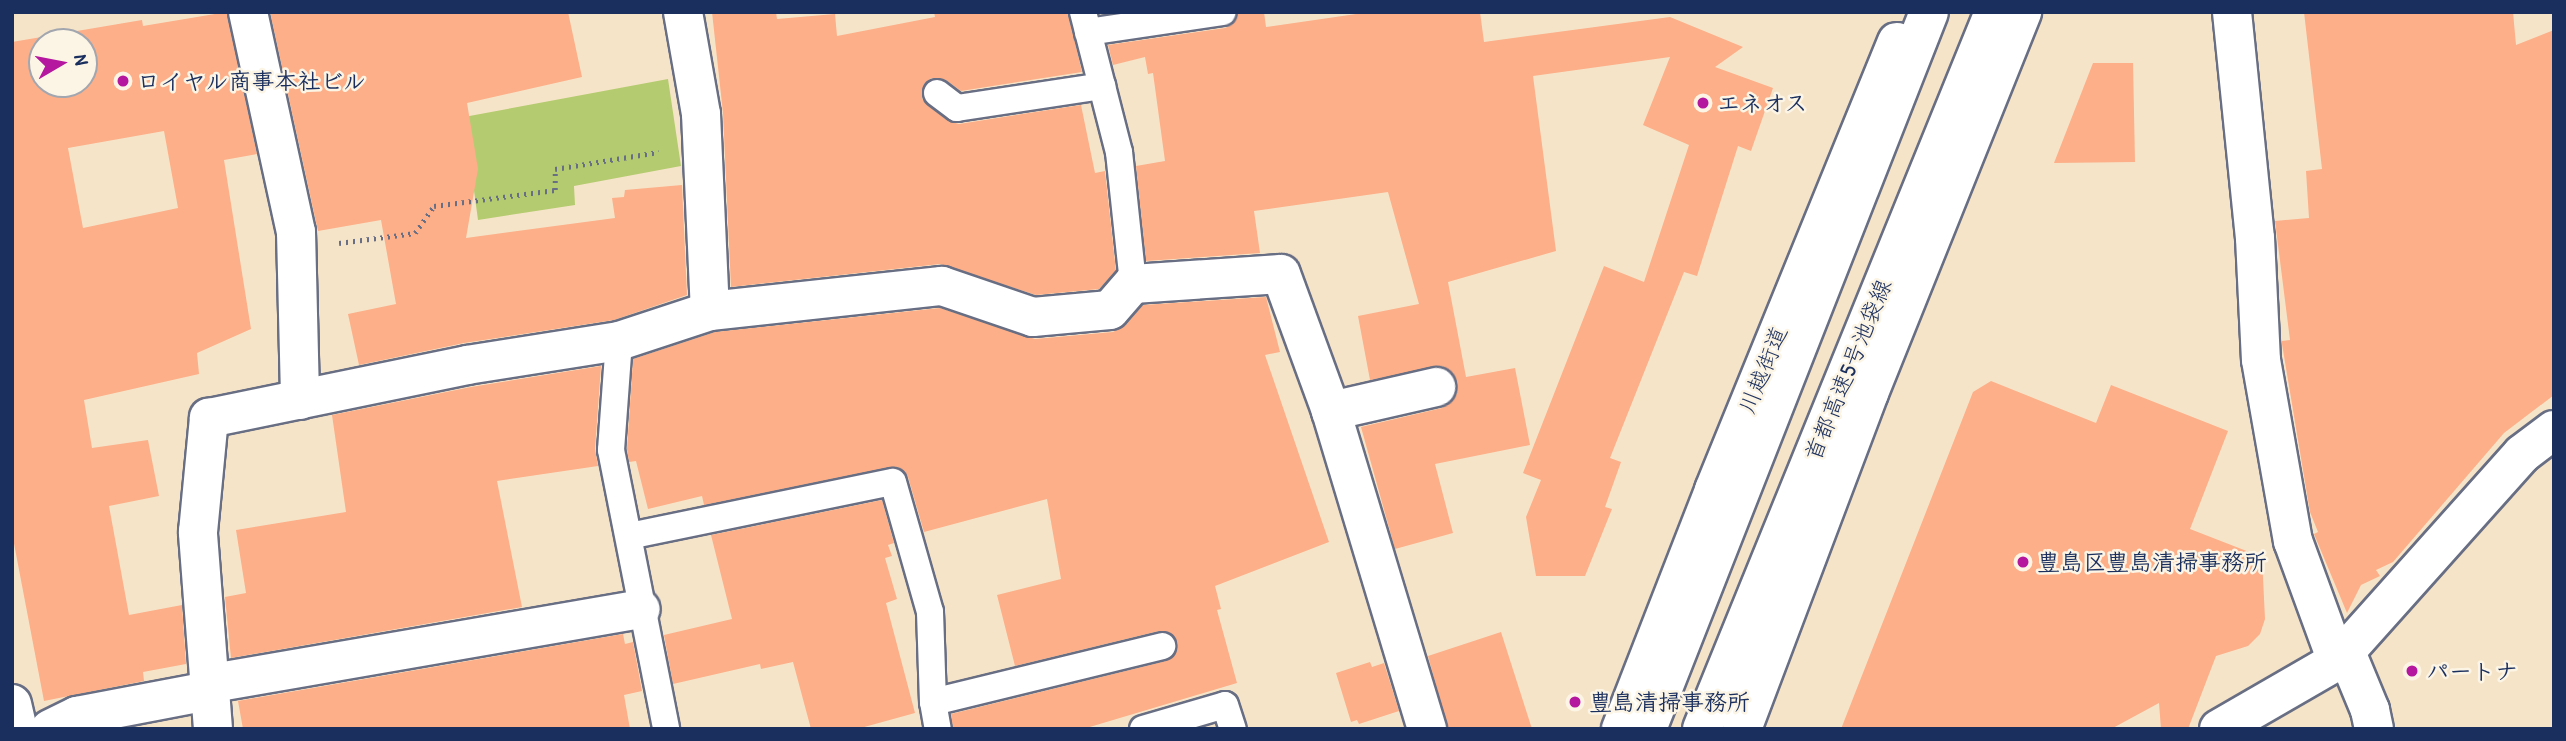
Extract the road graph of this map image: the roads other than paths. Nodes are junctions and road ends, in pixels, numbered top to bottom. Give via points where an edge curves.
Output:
1 (248, 12) edge
2 (683, 12) edge
3 (1223, 12) edge
4 (1909, 12) edge
5 (1929, 12) edge
6 (1994, 12) edge
7 (2022, 12) edge
8 (2232, 12) edge
9 (1086, 22) edge
10 (1102, 86) junction
11 (937, 93) dead end
12 (1133, 284) junction
13 (710, 311) junction
14 (619, 341) junction
15 (1436, 387) dead end
16 (300, 400) junction
17 (1331, 411) junction
18 (2554, 430) edge
19 (629, 536) junction
20 (641, 609) junction
21 (1162, 646) dead end
22 (2342, 657) junction
23 (208, 687) junction
24 (933, 702) junction
25 (12, 704) edge
26 (18, 729) edge
27 (50, 729) edge
28 (213, 729) edge
29 (666, 729) edge
30 (938, 729) edge
31 (1143, 729) edge
32 (1233, 729) edge
33 (1427, 729) edge
34 (1621, 729) edge
35 (1647, 729) edge
36 (1702, 729) edge
37 (1742, 729) edge
38 (2219, 729) edge
39 (2374, 729) edge

1 - 16 main road via 296,232
2 - 13 main road via 701,114
3 - 9 lane
4 - 34 main road, 川越街道
5 - 35 main road
6 - 36 main road, 首都高速5号池袋線
7 - 37 main road via 1868,393
8 - 22 main road via 2255,238 2261,360 2293,541
9 - 10 lane
10 - 11 lane via 957,108
10 - 12 lane via 1119,152
12 - 13 main road via 1110,310 1033,317 942,286
12 - 17 main road via 1282,274
13 - 14 main road
14 - 16 main road via 467,365
14 - 19 lane via 611,450
15 - 17 main road
16 - 23 main road via 209,418 198,532
17 - 33 main road
18 - 22 main road via 2522,454
19 - 20 lane
19 - 24 lane via 893,482 930,612
20 - 23 main road
20 - 29 lane
21 - 24 lane
22 - 38 main road
22 - 39 main road via 2370,709
23 - 27 main road via 77,716
23 - 28 main road
24 - 30 lane
25 - 26 main road
31 - 32 lane via 1225,705

